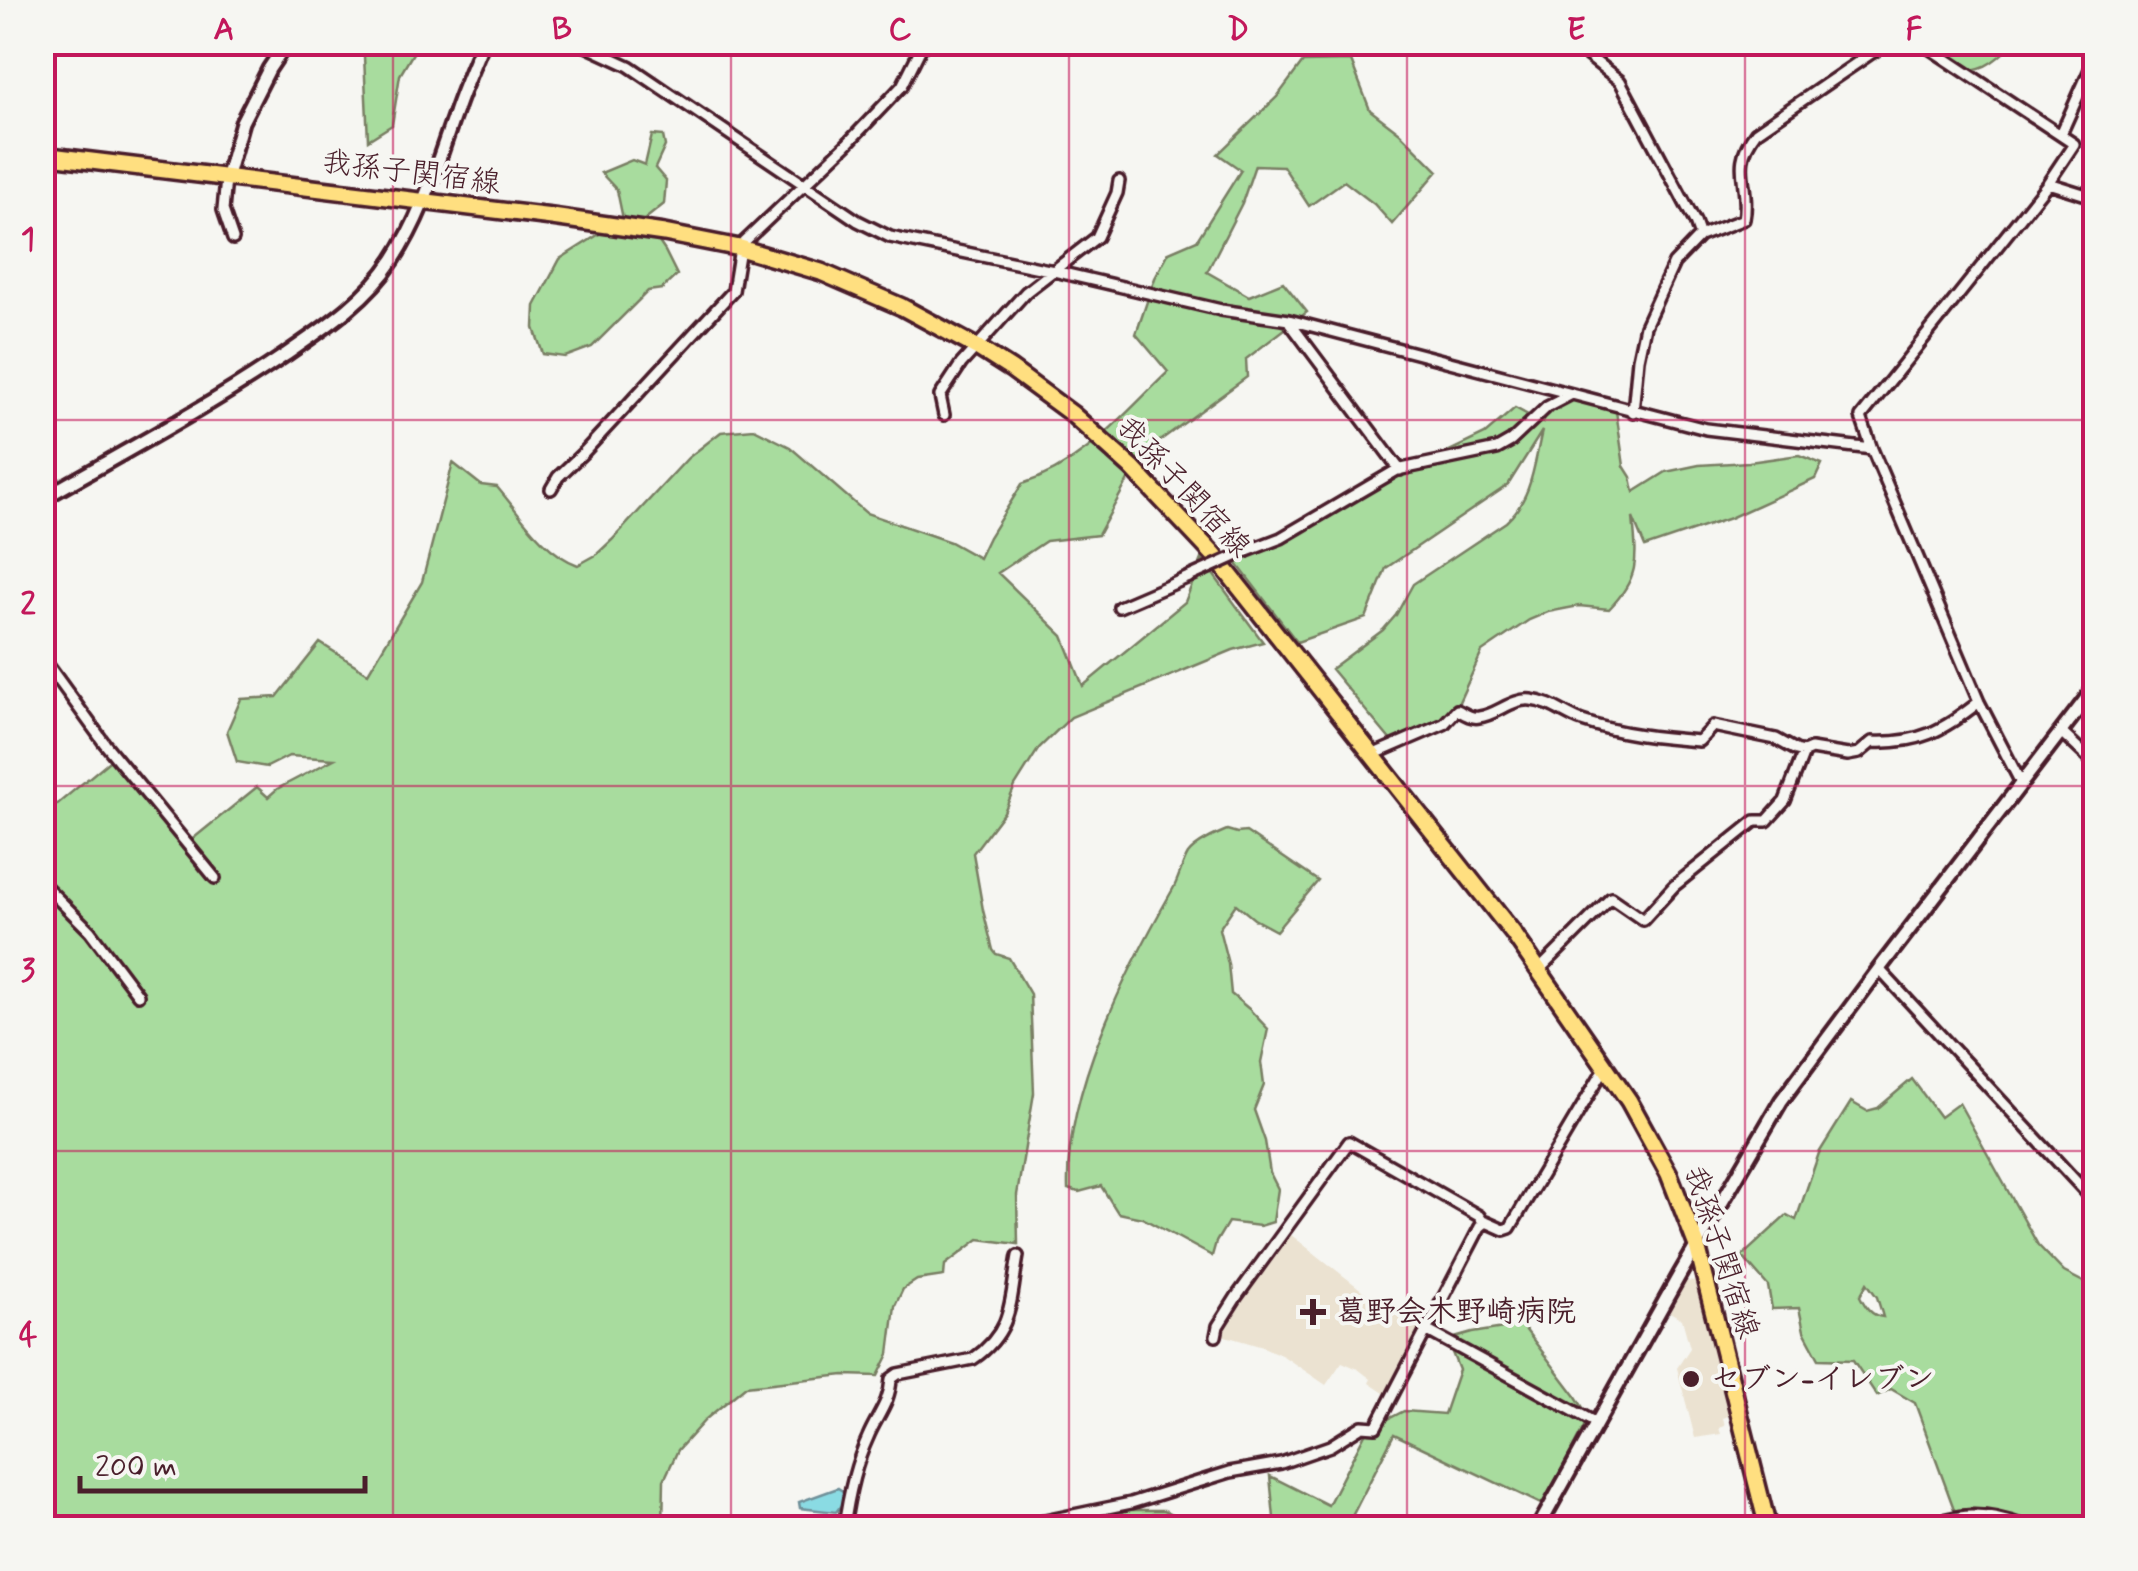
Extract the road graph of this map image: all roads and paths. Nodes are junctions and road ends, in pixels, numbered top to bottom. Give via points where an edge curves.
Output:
1 (287, 42) edge
2 (483, 42) edge
3 (577, 42) edge
4 (924, 42) edge
5 (1580, 42) edge
6 (1858, 42) edge
7 (1890, 42) edge
8 (1920, 42) edge
9 (1870, 54) junction
10 (2096, 56) edge
11 (2061, 134) junction
12 (42, 155) edge
13 (226, 178) junction
14 (1118, 181) dead end
15 (2048, 183) junction
16 (803, 184) junction
17 (2096, 198) edge
18 (424, 203) junction
19 (1700, 236) junction
20 (232, 238) dead end
21 (740, 248) junction
22 (1054, 271) junction
23 (1288, 320) junction
24 (978, 348) junction
25 (1570, 395) junction
26 (1633, 412) junction
27 (944, 415) dead end
28 (1872, 449) junction
29 (1400, 470) junction
30 (551, 488) dead end
31 (42, 499) edge
32 (1119, 607) dead end
33 (42, 658) edge
34 (2096, 686) edge
35 (1979, 702) junction
36 (2061, 732) junction
37 (1804, 752) junction
38 (1372, 755) junction
39 (2096, 765) edge
40 (2021, 784) junction
41 (215, 878) dead end
42 (42, 883) edge
43 (1879, 969) junction
44 (1539, 970) junction
45 (138, 995) dead end
46 (1607, 1068) junction
47 (2096, 1170) edge
48 (2082, 1186) junction
49 (2096, 1203) edge
50 (1484, 1223) junction
51 (1696, 1246) junction
52 (1018, 1256) dead end
53 (1426, 1330) junction
54 (1216, 1336) dead end
55 (1596, 1423) junction
56 (844, 1528) edge
57 (1011, 1528) edge
58 (1538, 1528) edge
59 (1768, 1528) edge
60 (1917, 1528) edge
61 (2025, 1528) edge

1 - 13 street via 242,122
2 - 18 street
3 - 16 street via 629,66
4 - 16 street via 902,86
5 - 19 street via 1586,55 1620,81
6 - 9 street
7 - 9 street
8 - 11 street
9 - 19 street via 1756,132 1740,167 1744,219
10 - 11 street
11 - 15 street via 2074,144
12 - 13 main road, 我孫子関宿線
13 - 18 main road, 我孫子関宿線
13 - 20 street via 223,210
14 - 22 street via 1097,237
15 - 17 street
15 - 28 street via 1861,417
16 - 21 street
16 - 22 street via 890,238
18 - 21 main road, 我孫子関宿線
18 - 31 street via 393,261 323,330
19 - 26 street via 1674,263 1645,326
21 - 24 main road, 我孫子関宿線 via 866,290
21 - 30 street via 733,292
22 - 23 street
22 - 24 street via 1026,292
23 - 25 street
23 - 29 street
24 - 27 street via 940,396
24 - 38 main road, 我孫子関宿線 via 1099,436 1159,494
25 - 26 street
25 - 29 street via 1497,448
26 - 28 street via 1706,430
28 - 35 street
29 - 32 street, bridge via 1282,538
33 - 41 street
34 - 36 street
35 - 37 street via 1948,725 1898,744 1872,742 1848,755
35 - 40 street
36 - 39 street
36 - 40 street
37 - 38 street via 1713,726 1699,741 1655,738 1579,720 1528,699 1480,717 1457,710 1444,724
37 - 44 street via 1784,801 1767,821 1754,821 1643,920 1611,898
38 - 44 main road, 我孫子関宿線
40 - 43 street
42 - 45 street via 90,930
43 - 48 street
43 - 51 street via 1781,1101
44 - 46 main road, 我孫子関宿線
46 - 50 street via 1510,1228
46 - 51 main road, 我孫子関宿線 via 1659,1154
47 - 48 street
48 - 49 street
50 - 53 street
50 - 54 street via 1349,1142 1237,1296
51 - 55 street
51 - 59 main road, 我孫子関宿線
52 - 56 street via 1006,1324 984,1352 891,1380 858,1465
53 - 55 street
53 - 57 street via 1376,1426 1362,1426 1330,1446 1280,1463
55 - 58 street
60 - 61 street via 1959,1516

